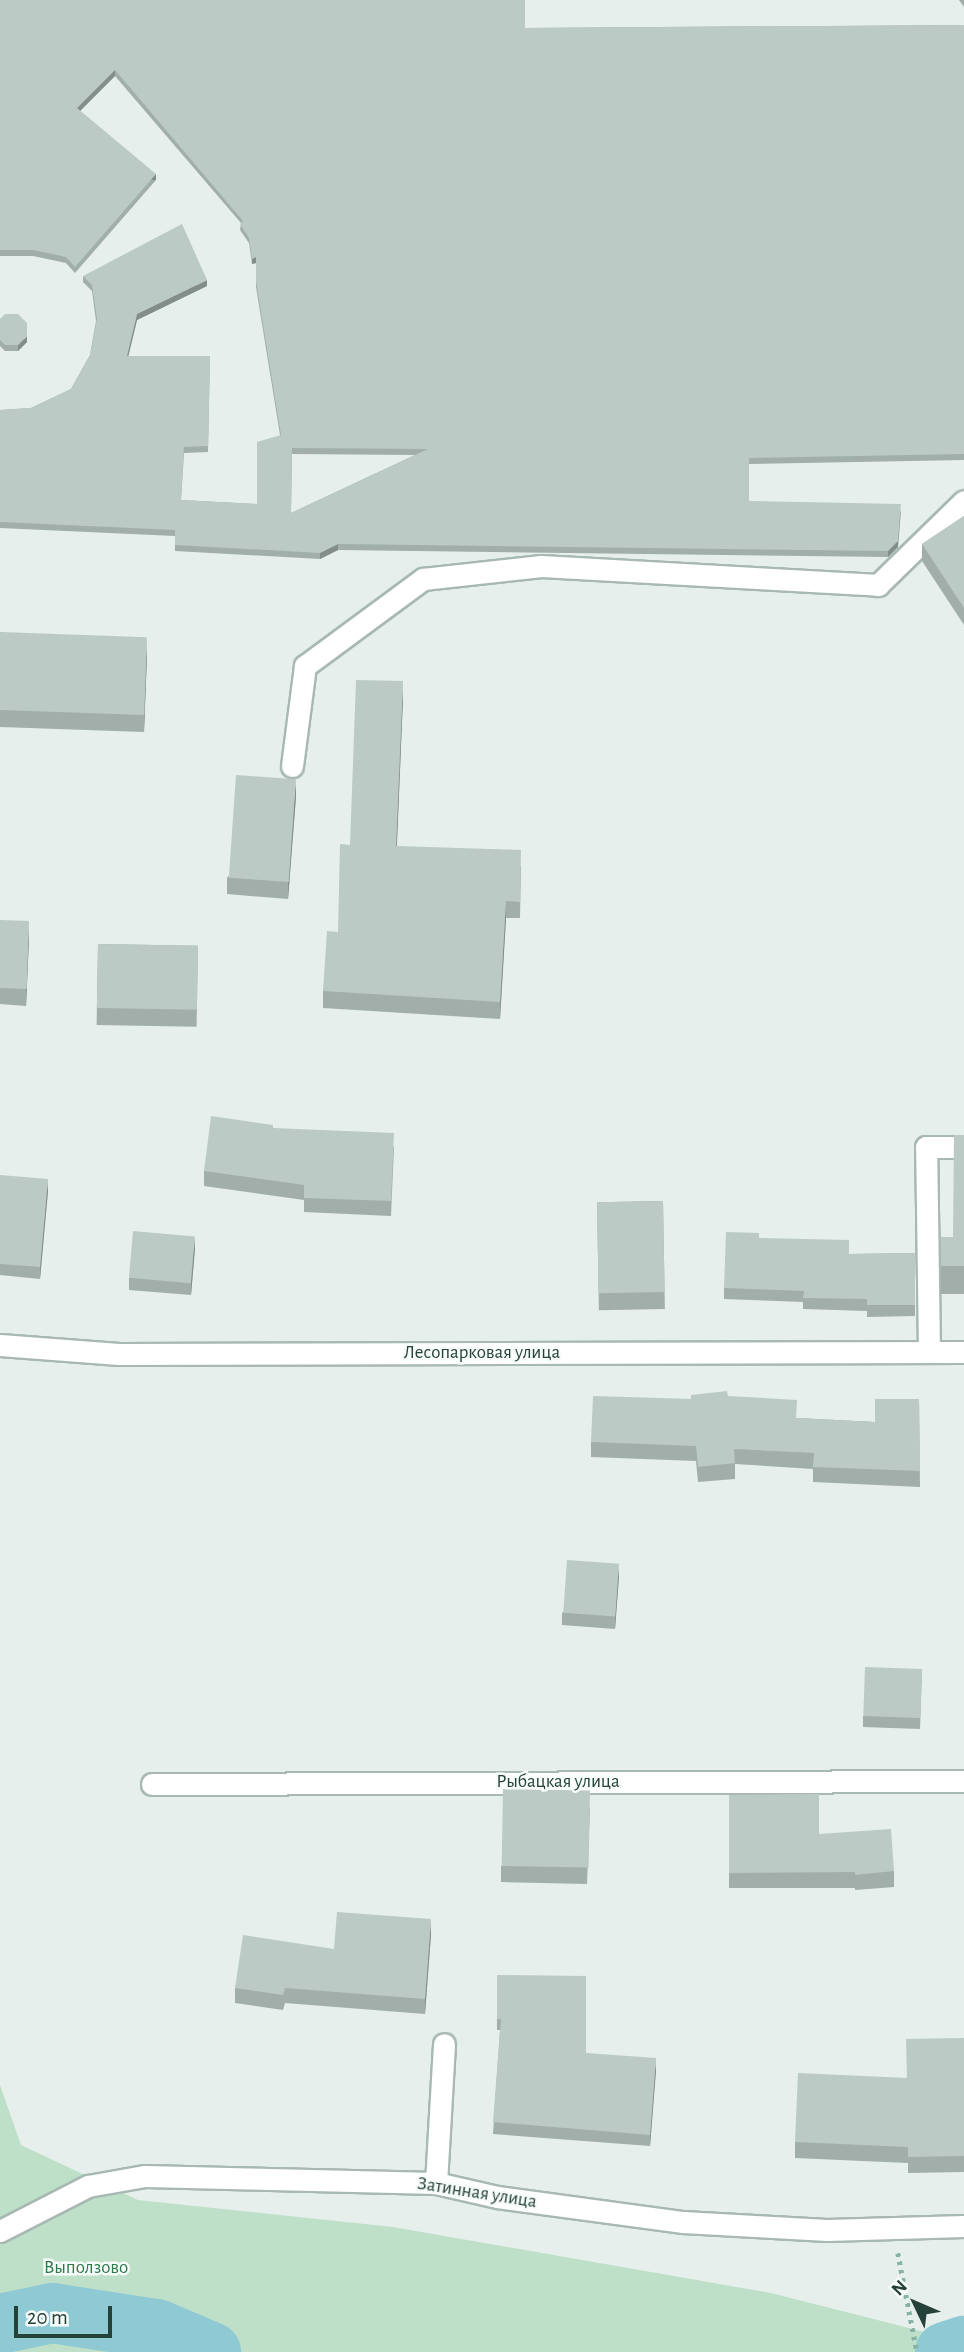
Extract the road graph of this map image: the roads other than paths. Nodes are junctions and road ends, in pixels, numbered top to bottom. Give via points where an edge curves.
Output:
1 (964, 501) edge
2 (292, 766) dead end
3 (964, 1147) edge
4 (0, 1345) edge
5 (929, 1352) junction
6 (964, 1352) edge
7 (964, 1781) edge
8 (152, 1784) dead end
9 (443, 2044) dead end
10 (436, 2183) junction
11 (964, 2226) edge
12 (0, 2231) edge

1 - 2 street via 878,585 541,566 423,579 305,666
3 - 5 street via 926,1147
4 - 5 street, Лесопарковая улица via 119,1354
5 - 6 street, Лесопарковая улица
7 - 8 street, Рыбацкая улица
9 - 10 street
10 - 11 street, Затинная улица via 497,2197 683,2222 827,2230
10 - 12 street, Затинная улица via 145,2176 88,2186

